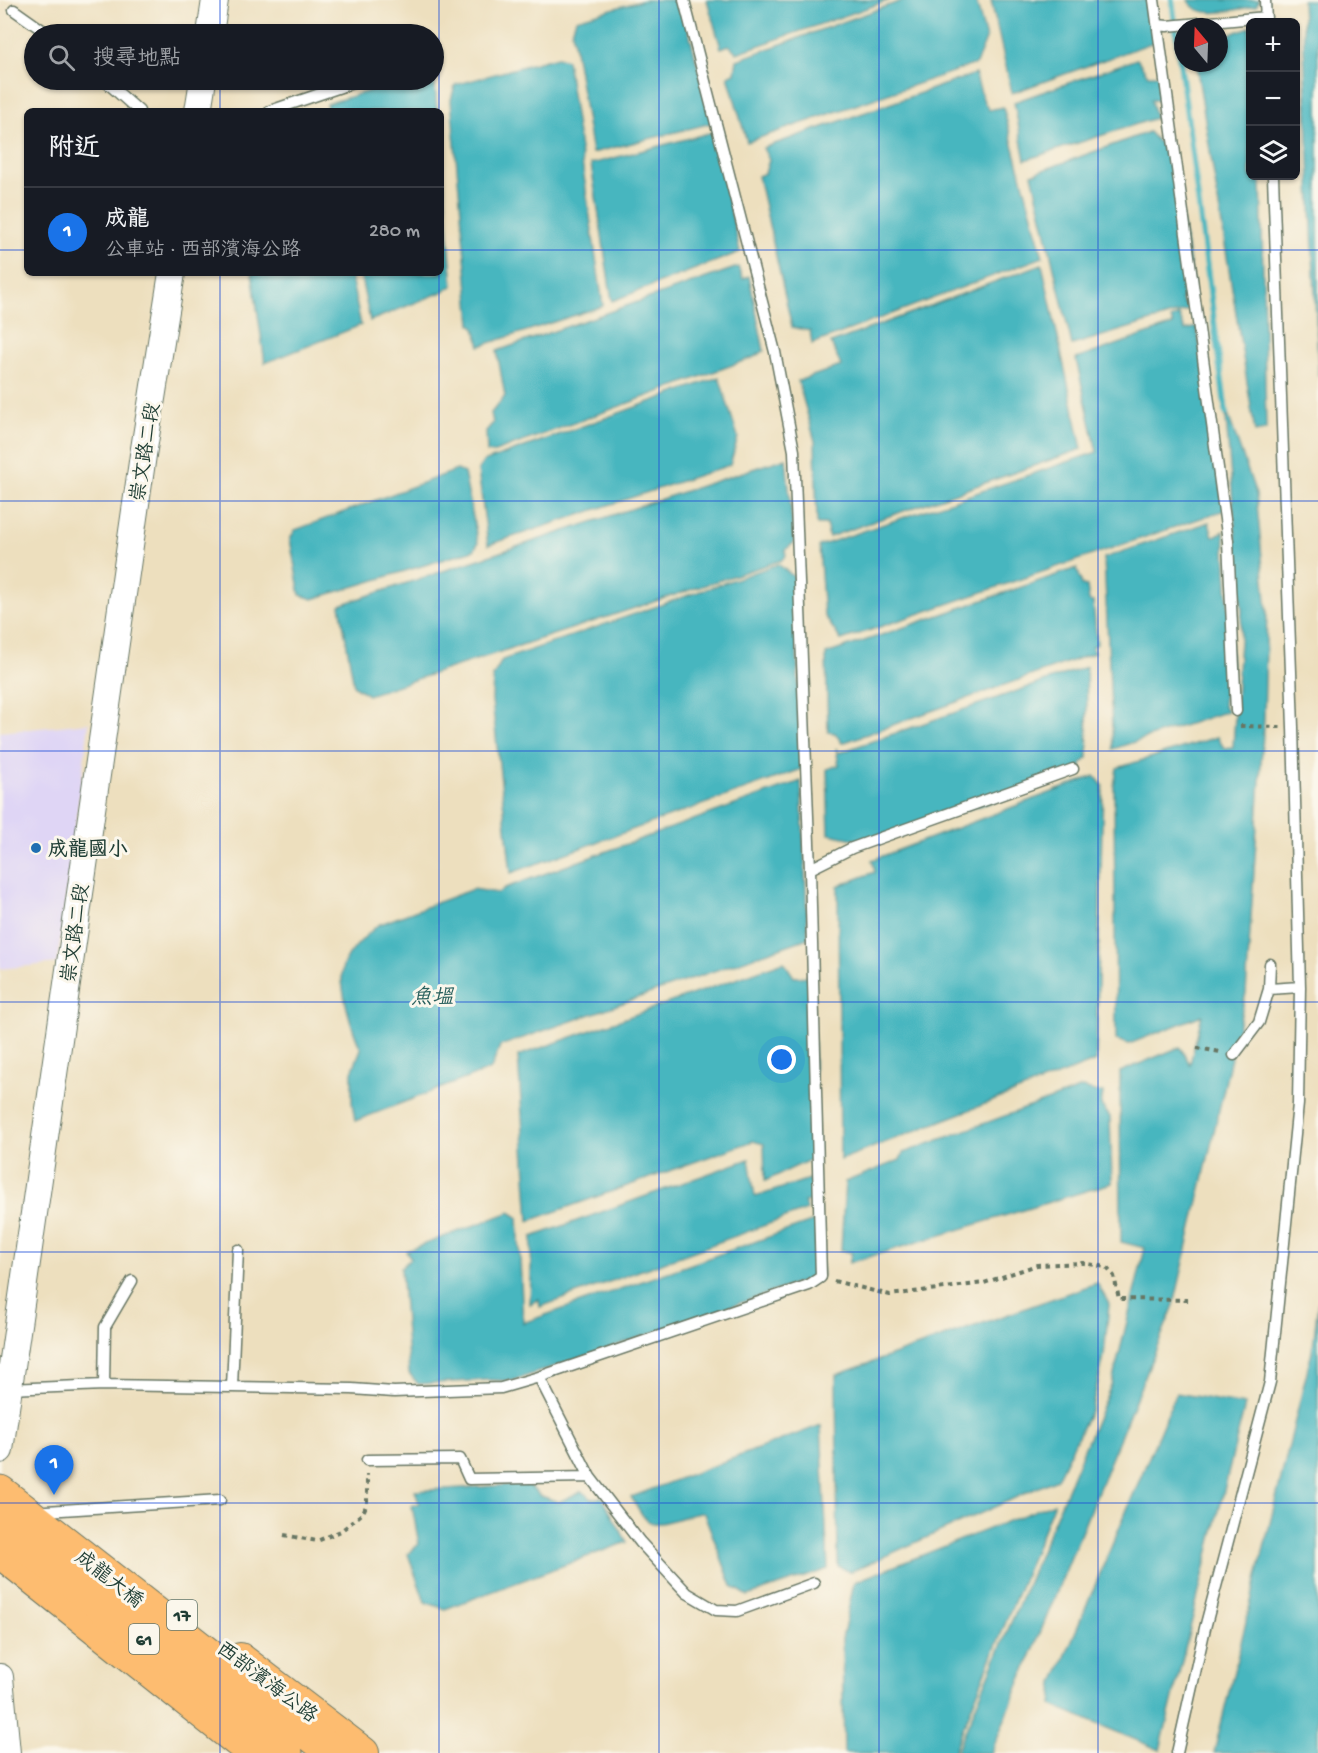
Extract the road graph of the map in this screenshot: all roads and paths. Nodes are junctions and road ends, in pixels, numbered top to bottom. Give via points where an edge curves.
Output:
1 (215, 0) edge
2 (684, 0) edge
3 (1154, 0) edge
4 (1265, 0) edge
5 (14, 10) dead end
6 (1266, 18) edge
7 (1246, 21) edge
8 (34, 24) edge
9 (211, 24) edge
10 (1163, 25) junction
11 (115, 90) edge
12 (201, 90) edge
13 (332, 90) edge
14 (136, 108) edge
15 (198, 108) edge
16 (279, 108) edge
17 (1273, 180) edge
18 (172, 276) edge
19 (1236, 711) dead end
20 (1236, 726) dead end
21 (1293, 727) junction
22 (1073, 769) dead end
23 (810, 869) junction
24 (1270, 964) dead end
25 (1300, 987) junction
26 (1269, 988) junction
27 (1197, 1048) dead end
28 (1234, 1055) joint
29 (238, 1250) dead end
30 (821, 1277) junction
31 (132, 1281) dead end
32 (1192, 1300) dead end
33 (539, 1377) junction
34 (104, 1384) junction
35 (232, 1387) junction
36 (9, 1389) junction
37 (0, 1450) edge
38 (367, 1460) joint
39 (590, 1477) junction
40 (0, 1478) edge
41 (0, 1492) edge
42 (220, 1500) dead end
43 (46, 1511) junction
44 (0, 1527) edge
45 (284, 1535) dead end
46 (0, 1552) edge
47 (814, 1583) dead end
48 (0, 1677) edge
49 (7, 1753) edge
50 (253, 1753) edge
51 (286, 1753) edge
52 (334, 1753) edge
53 (363, 1753) edge
54 (1177, 1753) edge

1 - 9 street
2 - 23 lane via 775,352 794,451
3 - 10 lane
4 - 6 lane
5 - 8 lane
7 - 10 lane
10 - 19 lane via 1228,541
11 - 14 lane
12 - 15 street
13 - 16 lane
17 - 21 lane
18 - 36 street, 崇文路二段
20 - 21 path
21 - 25 lane
22 - 23 lane via 852,848
23 - 30 lane
24 - 26 lane
25 - 26 lane
25 - 54 lane via 1298,1104 1270,1382 1205,1628
26 - 28 lane via 1259,1022
27 - 28 path
29 - 35 lane
30 - 32 path via 890,1295 984,1283 1037,1265 1083,1263 1106,1267 1114,1276 1119,1299
30 - 33 lane via 803,1287
31 - 34 lane via 105,1327
33 - 35 lane via 501,1388 394,1392
33 - 39 lane
34 - 35 lane
34 - 36 lane
36 - 37 street, 崇文路二段
38 - 39 lane via 460,1459 469,1479
38 - 45 path via 367,1503 363,1513 341,1531 317,1541
39 - 47 lane via 640,1542 687,1593 716,1610 737,1611
40 - 43 main road, 西部濱海公路 / 17
41 - 52 highway, 成龍大橋 / 61
42 - 43 lane
43 - 53 main road, 西部濱海公路 / 17
44 - 51 highway, 成龍大橋 / 61
46 - 50 main road
48 - 49 street

